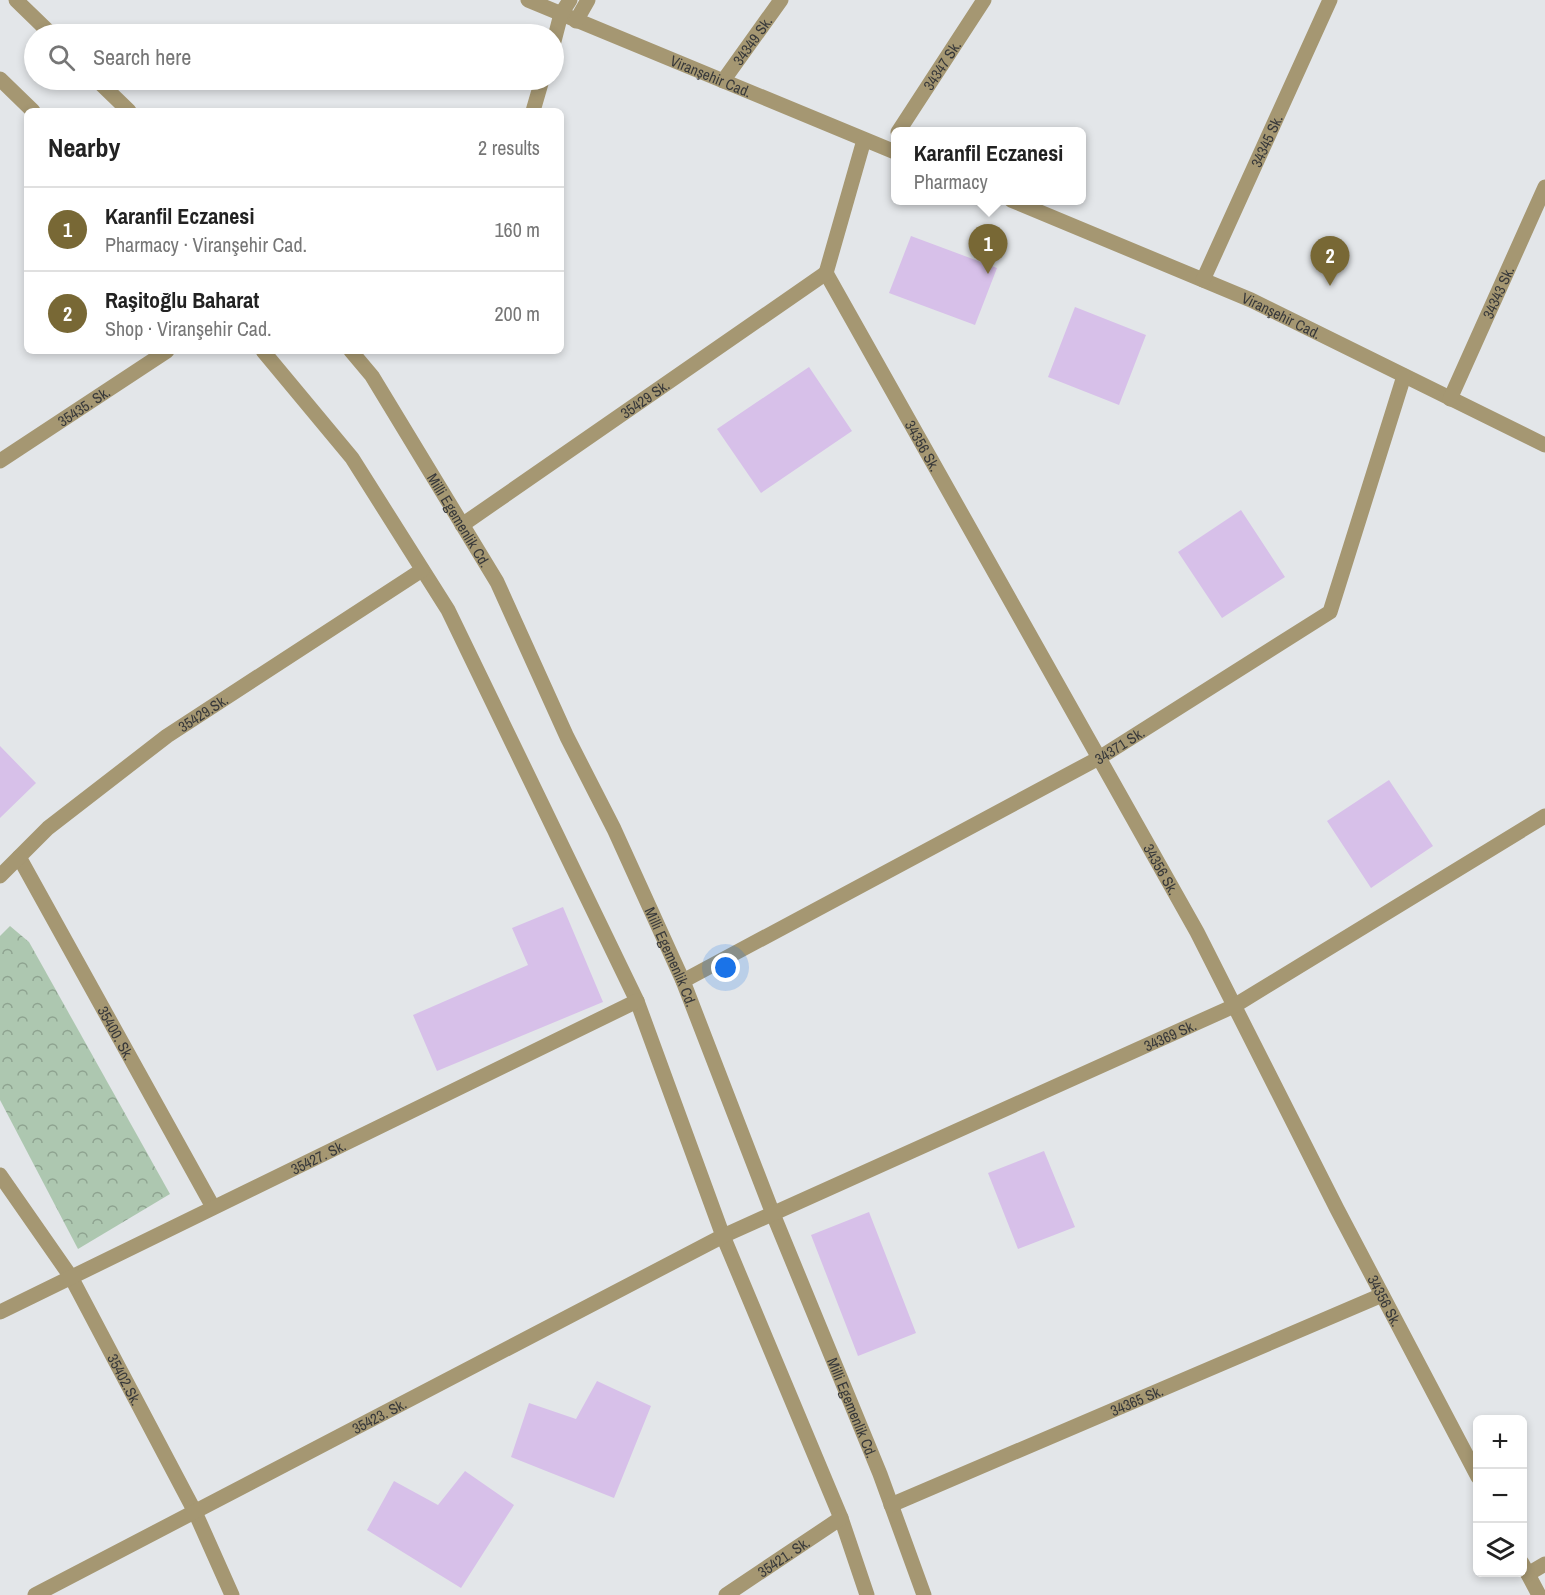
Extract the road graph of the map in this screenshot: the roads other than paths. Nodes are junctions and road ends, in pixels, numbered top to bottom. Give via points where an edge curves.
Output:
1 (528, 0) edge
2 (570, 0) edge
3 (588, 0) edge
4 (781, 0) edge
5 (984, 0) edge
6 (1330, 0) edge
7 (25, 3) edge
8 (561, 14) junction
9 (576, 21) junction
10 (43, 24) edge
11 (558, 24) edge
12 (0, 79) edge
13 (723, 81) junction
14 (107, 90) edge
15 (539, 90) edge
16 (30, 108) edge
17 (126, 108) edge
18 (534, 108) edge
19 (901, 127) edge
20 (864, 140) junction
21 (891, 146) edge
22 (1545, 187) edge
23 (1021, 205) edge
24 (826, 273) junction
25 (1203, 280) junction
26 (161, 354) edge
27 (265, 354) edge
28 (354, 354) edge
29 (1404, 376) junction
30 (1450, 399) junction
31 (1545, 445) edge
32 (0, 461) edge
33 (462, 525) junction
34 (422, 570) junction
35 (1099, 758) junction
36 (1545, 816) edge
37 (19, 857) junction
38 (0, 876) edge
39 (683, 981) junction
40 (637, 1001) junction
41 (1234, 1006) junction
42 (0, 1175) edge
43 (213, 1207) junction
44 (773, 1214) junction
45 (723, 1236) junction
46 (71, 1277) junction
47 (1382, 1295) junction
48 (0, 1312) edge
49 (1474, 1469) edge
50 (891, 1505) junction
51 (195, 1512) junction
52 (841, 1518) junction
53 (1545, 1564) edge
54 (1527, 1568) edge
55 (1527, 1573) edge
56 (35, 1595) edge
57 (232, 1595) edge
58 (726, 1595) edge
59 (867, 1595) edge
60 (924, 1595) edge
61 (1539, 1595) edge

1 - 8 street, Viranşehir Cad.
2 - 8 street
3 - 9 street
4 - 13 street, 34349 Sk.
5 - 19 street, 34347 Sk.
6 - 25 street, 34345 Sk.
7 - 10 street
8 - 9 street, Viranşehir Cad.
8 - 11 street
9 - 13 street, Viranşehir Cad.
12 - 16 street
13 - 20 street, Viranşehir Cad.
14 - 17 street
15 - 18 street
20 - 21 street, Viranşehir Cad.
20 - 24 street
22 - 30 street, 34343 Sk.
23 - 25 street, Viranşehir Cad.
24 - 33 street, 35429 Sk.
24 - 35 street, 34356 Sk.
25 - 29 street, Viranşehir Cad.
26 - 32 street, 35435. Sk.
27 - 34 street via 352,458
28 - 33 street, Milli Egemenlik Cd. via 372,376
29 - 30 street, Viranşehir Cad.
29 - 35 street, 34371 Sk. via 1330,612
30 - 31 street, Viranşehir Cad.
33 - 39 street, Milli Egemenlik Cd. via 497,582
34 - 37 street, 35429.Sk. via 167,736 48,828
34 - 40 street via 448,610
35 - 39 street, 34371 Sk.
35 - 41 street, 34356 Sk.
36 - 41 street, 34369 Sk.
37 - 38 street, 35429.Sk.
37 - 43 street, 35400. Sk.
39 - 44 street, Milli Egemenlik Cd.
40 - 43 street, 35427. Sk.
40 - 45 street
41 - 44 street, 34369 Sk.
41 - 47 street, 34356 Sk.
42 - 46 street, 35402.Sk.
43 - 46 street, 35427. Sk.
44 - 45 street, 34369 Sk.
44 - 50 street, Milli Egemenlik Cd.
45 - 51 street, 35423. Sk.
45 - 52 street
46 - 48 street, 35427. Sk.
46 - 51 street, 35402.Sk.
47 - 49 street, 34356 Sk.
47 - 50 street, 34365 Sk.
50 - 60 street, Milli Egemenlik Cd.
51 - 56 street, 35423. Sk.
51 - 57 street, 35402.Sk.
52 - 58 street, 35421. Sk.
52 - 59 street
53 - 54 street
55 - 61 street

